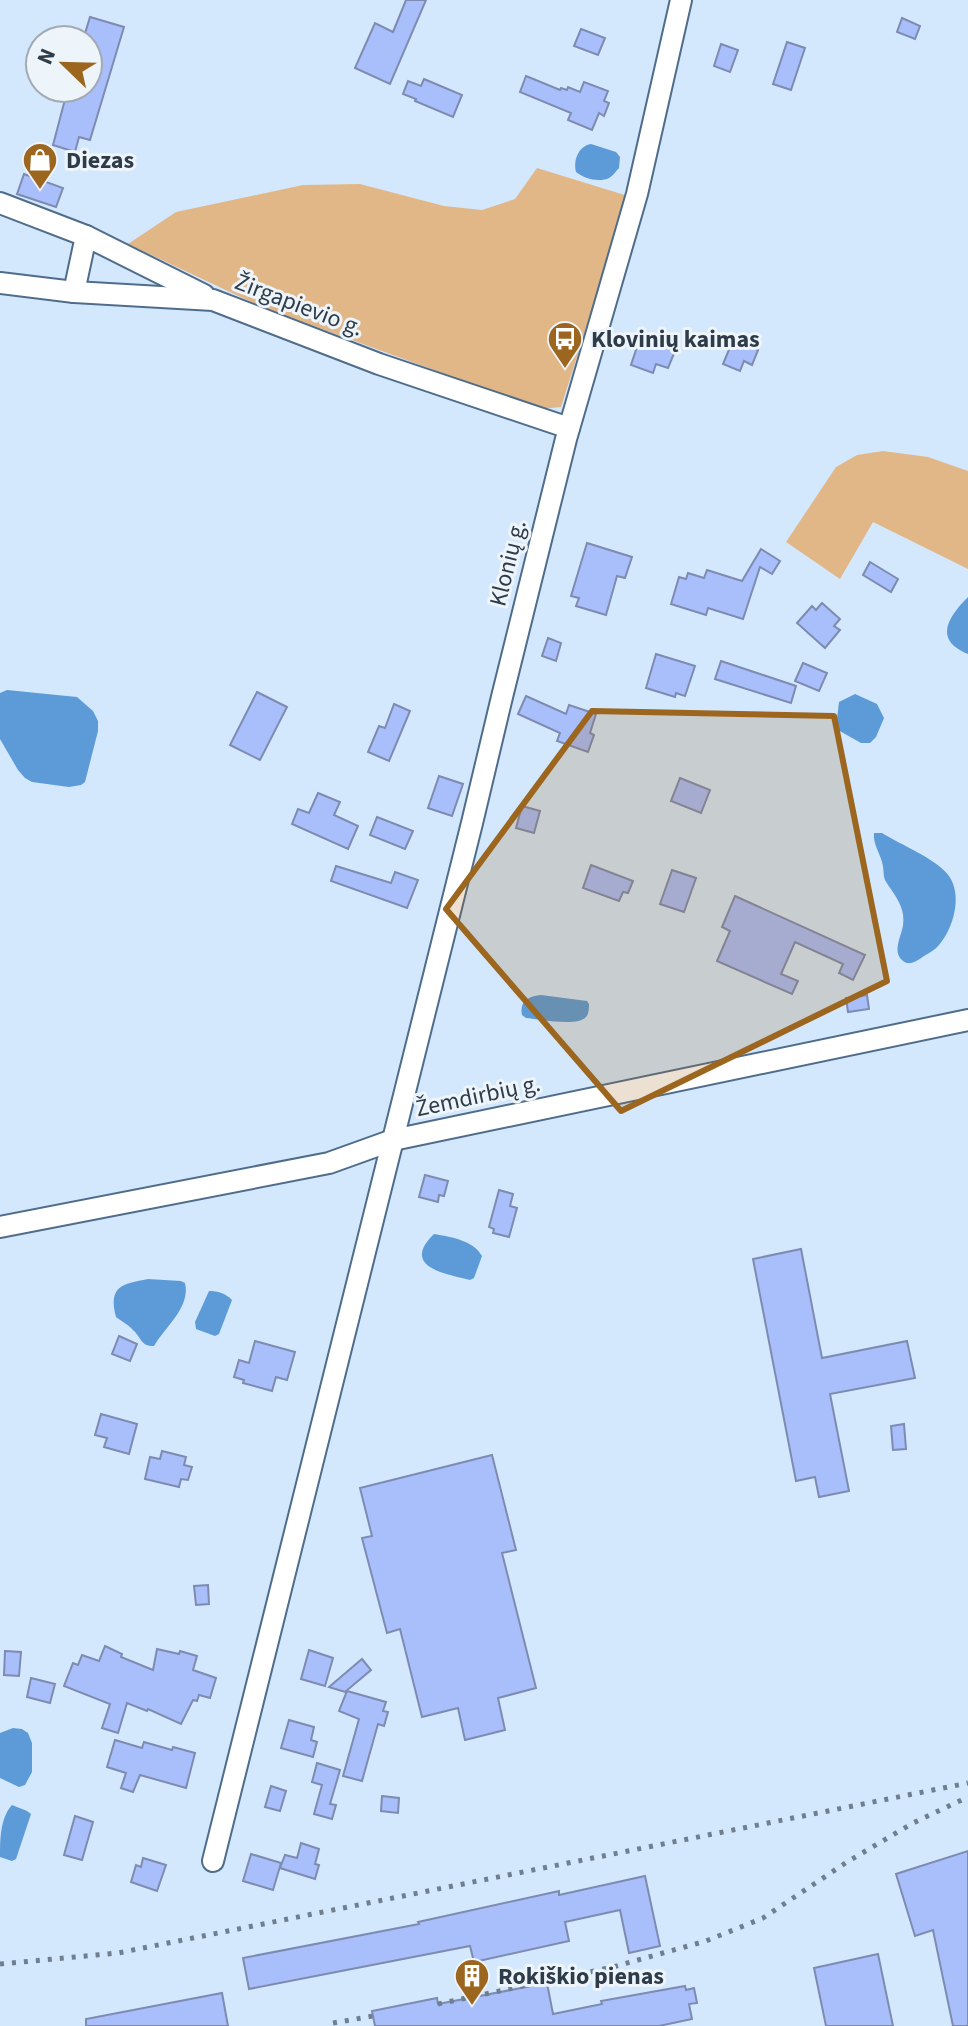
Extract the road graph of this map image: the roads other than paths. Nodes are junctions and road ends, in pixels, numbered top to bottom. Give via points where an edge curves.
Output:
1 (681, 0) edge
2 (0, 203) edge
3 (86, 236) junction
4 (0, 283) edge
5 (74, 292) junction
6 (213, 300) junction
7 (569, 428) junction
8 (968, 1020) edge
9 (393, 1140) junction
10 (0, 1227) edge
11 (213, 1861) dead end

1 - 7 street, Klonių g. via 637,194
2 - 3 street
3 - 5 street
3 - 6 street
4 - 5 street, Žirgapievio g.
5 - 6 street, Žirgapievio g.
6 - 7 street, Žirgapievio g. via 379,364
7 - 9 street, Klonių g.
8 - 9 street, Žemdirbių g.
9 - 10 street, Žemdirbių g. via 329,1163
9 - 11 street, Klonių g.

